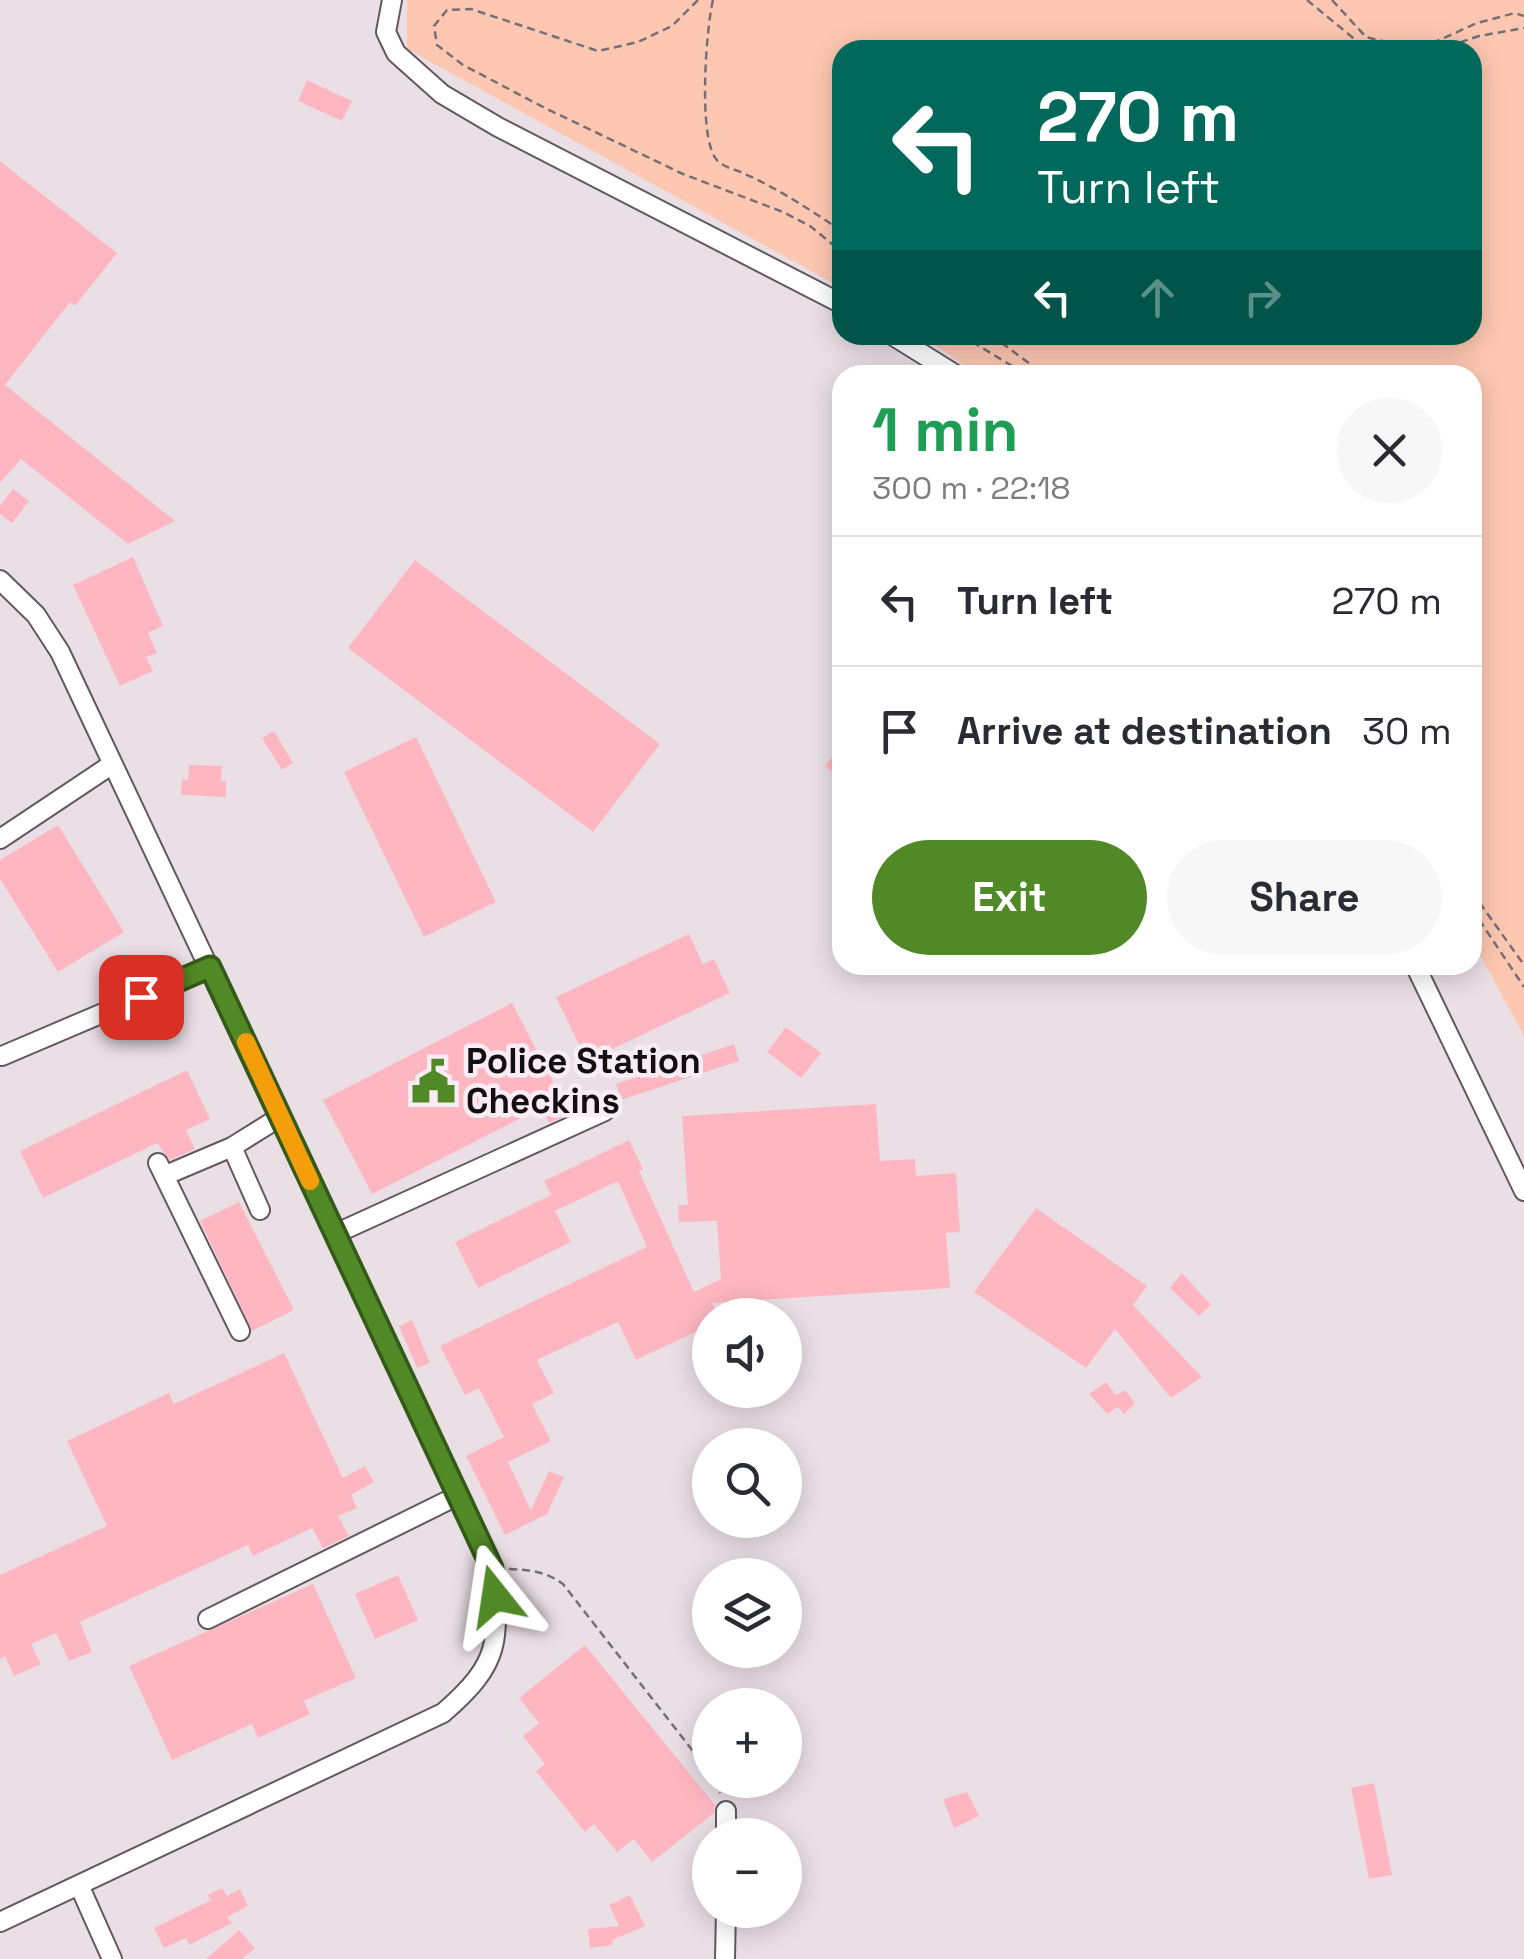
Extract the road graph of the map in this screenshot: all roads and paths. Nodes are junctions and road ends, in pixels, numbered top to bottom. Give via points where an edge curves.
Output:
1 (392, 0) edge
2 (698, 0) edge
3 (713, 0) edge
4 (1307, 0) edge
5 (1332, 0) edge
6 (1524, 16) edge
7 (1524, 28) edge
8 (1357, 40) edge
9 (1378, 40) edge
10 (1439, 40) edge
11 (1466, 40) edge
12 (832, 224) edge
13 (832, 244) edge
14 (832, 299) edge
15 (908, 345) edge
16 (978, 345) edge
17 (1004, 345) edge
18 (940, 365) edge
19 (1012, 365) edge
20 (1032, 365) edge
21 (0, 580) edge
22 (111, 765) junction
23 (0, 839) edge
24 (1482, 906) edge
25 (1482, 923) edge
26 (1524, 966) edge
27 (210, 967) junction
28 (1420, 975) edge
29 (1524, 987) edge
30 (2, 1056) edge
31 (605, 1111) dead end
32 (280, 1117) junction
33 (232, 1147) junction
34 (1524, 1191) edge
35 (260, 1210) dead end
36 (336, 1234) junction
37 (240, 1331) dead end
38 (459, 1495) junction
39 (492, 1568) junction
40 (208, 1619) dead end
41 (692, 1751) edge
42 (726, 1812) dead end
43 (726, 1818) edge
44 (79, 1885) junction
45 (33, 1906) junction
46 (0, 1907) edge
47 (0, 1922) edge
48 (725, 1928) edge
49 (112, 1959) edge
50 (724, 1959) edge

1 - 14 street via 386,32 396,53 442,94
2 - 13 path via 672,26 598,51 471,9 447,10 434,26 437,46 487,78 683,174 783,212
3 - 12 path via 711,150 718,163
4 - 8 path
5 - 9 path via 1366,37
6 - 10 path via 1477,23
7 - 11 path
15 - 18 street
16 - 19 path
17 - 20 path
21 - 22 street via 36,615 60,652
22 - 23 street
22 - 27 street
24 - 26 path
25 - 29 path
27 - 30 street
27 - 32 street
28 - 34 street
31 - 36 street
32 - 33 street
32 - 36 street
33 - 35 street
33 - 37 street via 162,1169
36 - 38 street
38 - 39 street
38 - 40 street
39 - 41 path via 538,1571 563,1584
39 - 44 street via 498,1623 493,1651 473,1688 443,1714
42 - 43 street
44 - 45 street
44 - 49 street
45 - 46 street
45 - 47 street
48 - 50 street

